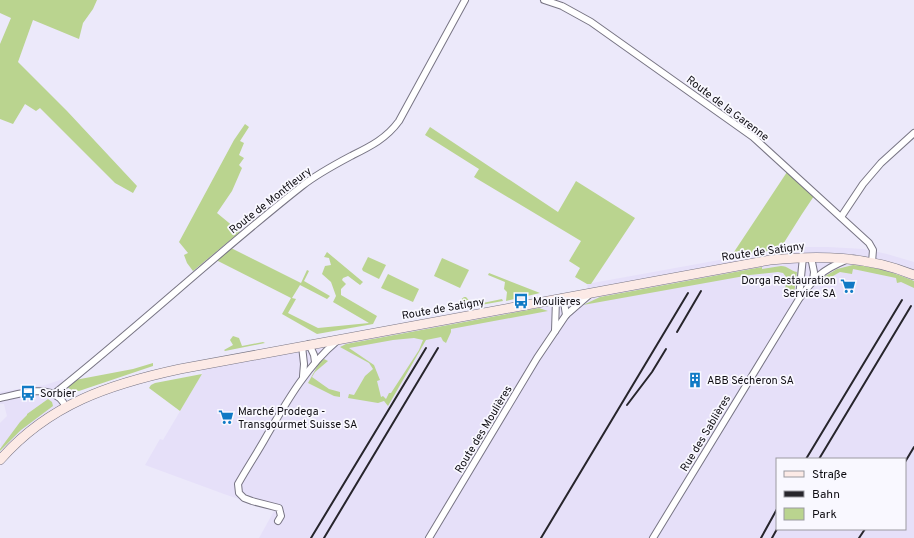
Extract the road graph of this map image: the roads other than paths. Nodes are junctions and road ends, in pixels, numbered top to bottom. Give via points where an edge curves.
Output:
1 (465, 0) edge
2 (544, 0) edge
3 (914, 133) edge
4 (841, 217) junction
5 (807, 257) junction
6 (850, 258) junction
7 (872, 262) junction
8 (914, 275) edge
9 (812, 281) junction
10 (592, 293) junction
11 (799, 298) junction
12 (559, 299) junction
13 (566, 315) junction
14 (555, 331) junction
15 (339, 339) junction
16 (306, 345) junction
17 (315, 362) junction
18 (303, 378) junction
19 (54, 394) junction
20 (0, 398) edge
21 (66, 407) junction
22 (0, 460) edge
23 (278, 521) dead end
24 (429, 538) edge
25 (653, 538) edge

1 - 19 street, Route de Montfleury via 390,133 327,169 260,219
2 - 4 street, Route de la Garenne via 566,8 590,22 760,143
3 - 4 street via 881,163
4 - 7 street, Route de la Garenne via 869,243 873,250
5 - 6 street, Route de Satigny
5 - 9 street via 814,272
5 - 10 street, Route de Satigny via 770,260
5 - 11 street, Rue des Sablières
6 - 7 street, Route de Satigny
6 - 9 street, Rue des Sablières via 832,266
7 - 8 street, Route de Satigny
9 - 11 street, Rue des Sablières
10 - 12 street, Route de Satigny
10 - 13 street
11 - 25 street, Rue des Sablières
12 - 13 street via 564,302
12 - 14 street
12 - 15 street, Route de Satigny
13 - 14 street, Route des Moulières
14 - 24 street, Route des Moulières
15 - 16 street, Route de Satigny
15 - 17 street
16 - 17 street via 314,355
16 - 18 street
16 - 21 street, Route de Satigny via 158,374 104,390
17 - 18 street
18 - 23 street via 238,484 239,493 244,498 279,508 281,516
19 - 20 street via 39,391
19 - 21 street
21 - 22 street, Route de Satigny via 27,433

